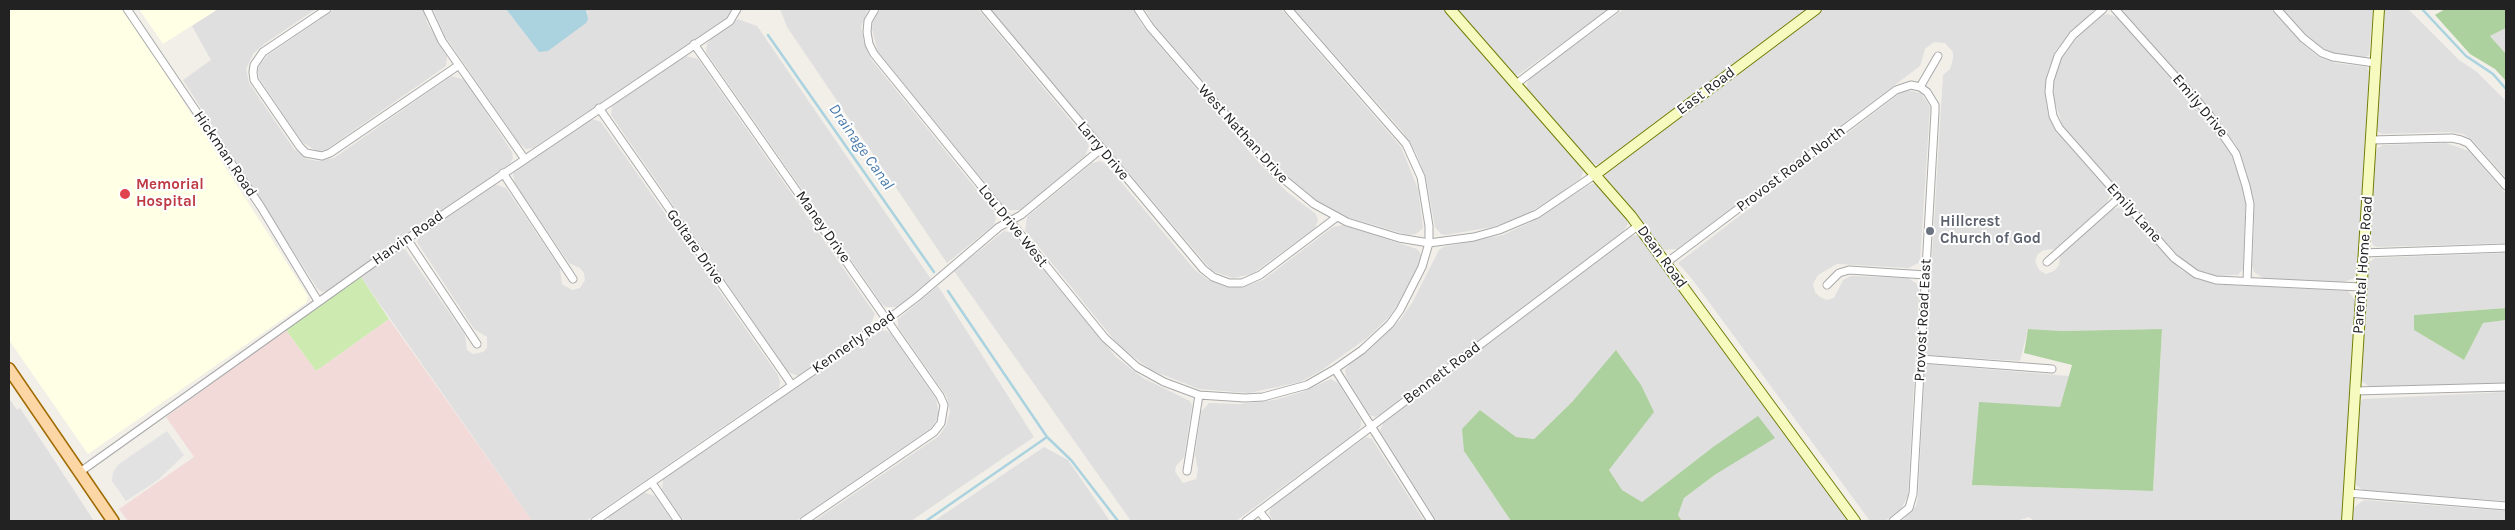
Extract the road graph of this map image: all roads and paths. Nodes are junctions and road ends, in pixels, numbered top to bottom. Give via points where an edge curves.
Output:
1 (127, 9) edge
2 (327, 9) edge
3 (427, 9) edge
4 (737, 9) edge
5 (875, 9) edge
6 (985, 9) edge
7 (1138, 9) edge
8 (1288, 9) edge
9 (1450, 9) edge
10 (1616, 9) edge
11 (1816, 9) edge
12 (2103, 9) edge
13 (2115, 9) edge
14 (2277, 9) edge
15 (2379, 9) edge
16 (694, 44) junction
17 (1938, 56) dead end
18 (2375, 63) junction
19 (459, 65) junction
20 (1516, 84) junction
21 (1920, 87) junction
22 (599, 108) junction
23 (2370, 140) junction
24 (1101, 149) junction
25 (524, 158) junction
26 (503, 173) junction
27 (1596, 174) junction
28 (2506, 186) edge
29 (2120, 197) junction
30 (1337, 217) junction
31 (1009, 222) junction
32 (1639, 225) junction
33 (407, 239) junction
34 (1429, 243) junction
35 (2506, 248) edge
36 (2363, 253) junction
37 (2047, 262) dead end
38 (1666, 263) junction
39 (1926, 275) junction
40 (573, 278) dead end
41 (2247, 281) junction
42 (1827, 285) dead end
43 (2361, 288) junction
44 (318, 301) junction
45 (887, 320) junction
46 (477, 344) dead end
47 (1921, 359) junction
48 (9, 369) edge
49 (1335, 369) junction
50 (2052, 369) dead end
51 (792, 385) junction
52 (2506, 387) edge
53 (2355, 391) junction
54 (1199, 395) junction
55 (1371, 427) junction
56 (1187, 471) dead end
57 (80, 472) junction
58 (652, 483) junction
59 (2348, 493) junction
60 (2506, 506) edge
61 (1260, 511) junction
62 (113, 521) edge
63 (595, 521) edge
64 (678, 521) edge
65 (804, 521) edge
66 (1246, 521) edge
67 (1267, 521) edge
68 (1431, 521) edge
69 (1855, 521) edge
70 (1893, 521) edge
71 (2347, 521) edge

1 - 44 street, Hickman Road via 261,207
2 - 19 street via 263,52 254,65 254,80 300,148 314,156 330,153
3 - 19 street via 442,42
4 - 16 street, Harvin Road via 730,21
5 - 31 street, Lou Drive West via 866,32 874,54
6 - 24 street, Larry Drive
7 - 30 street, West Nathan Drive via 1275,172 1314,204
8 - 34 street via 1406,144 1421,178 1430,226
9 - 20 street, Dean Road
10 - 20 street
11 - 27 street, East Road
12 - 29 street, Emily Lane via 2064,46 2053,68 2049,92 2053,116 2059,128
13 - 41 street, Emily Drive via 2208,113 2236,154 2250,204
14 - 18 street via 2303,38 2322,52 2333,57
15 - 18 street, Parental Home Road
16 - 22 street, Harvin Road
16 - 45 street, Maney Drive
17 - 21 street
18 - 23 street, Parental Home Road
19 - 25 street
20 - 27 street, Dean Road
21 - 38 street, Provost Road North via 1911,85 1896,90
21 - 39 street, Provost Road East via 1932,98 1935,112
22 - 25 street, Harvin Road
22 - 51 street, Goltare Drive
23 - 28 street via 2461,140 2468,143
23 - 36 street, Parental Home Road
24 - 30 street, Larry Drive via 1203,269 1229,283 1248,281 1260,275
24 - 31 street, Kennerly Road
25 - 26 street, Harvin Road
26 - 33 street, Harvin Road
26 - 40 street
27 - 32 street, Dean Road
27 - 34 street, West Nathan Drive via 1558,202 1519,223 1474,236
29 - 37 street
29 - 41 street, Emily Lane via 2187,269 2216,280
30 - 34 street, West Nathan Drive via 1390,236
31 - 45 street, Kennerly Road
31 - 54 street, Lou Drive West via 1122,355 1149,375
32 - 38 street, Dean Road
32 - 55 street, Bennett Road
33 - 44 street, Harvin Road
33 - 46 street
34 - 49 street, Lou Drive West via 1412,290 1390,324
35 - 36 street
36 - 43 street, Parental Home Road
38 - 69 street, Dean Road
39 - 42 street via 1849,270 1839,273
39 - 47 street, Provost Road East
41 - 43 street, Emily Lane
43 - 53 street, Parental Home Road
44 - 57 street, Harvin Road
45 - 51 street, Kennerly Road
45 - 65 street, Maney Drive via 940,396 944,414 934,432
47 - 50 street
47 - 70 street, Provost Road East via 1913,494 1909,508
48 - 57 main road
49 - 54 street, Lou Drive West via 1306,384 1263,397
49 - 55 street
51 - 58 street, Kennerly Road
52 - 53 street
53 - 59 street, Parental Home Road
54 - 56 street
55 - 61 street, Bennett Road
55 - 68 street
57 - 62 main road
58 - 63 street, Kennerly Road
58 - 64 street
59 - 60 street
59 - 71 street, Parental Home Road
61 - 66 street, Bennett Road
61 - 67 street

